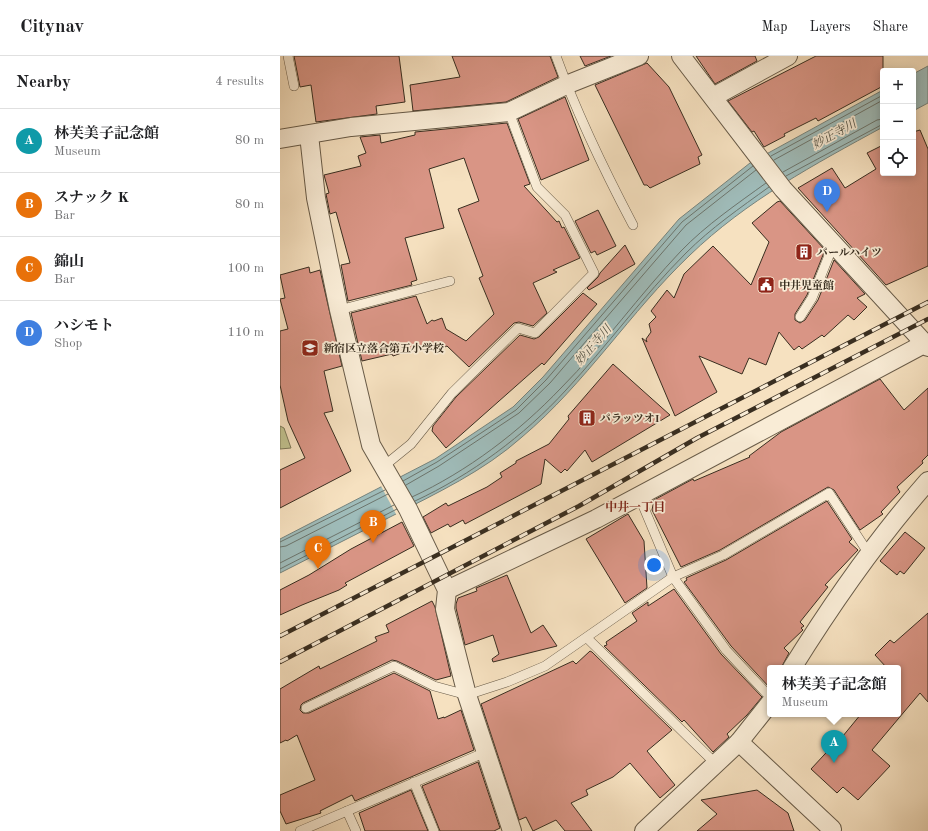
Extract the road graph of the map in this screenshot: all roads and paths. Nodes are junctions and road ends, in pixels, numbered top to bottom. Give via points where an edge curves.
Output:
1 (288, 56) edge
2 (556, 56) edge
3 (639, 56) edge
4 (681, 56) edge
5 (788, 56) edge
6 (566, 85) junction
7 (294, 86) dead end
8 (713, 97) junction
9 (509, 112) junction
10 (306, 134) junction
11 (280, 140) edge
12 (633, 225) dead end
13 (834, 243) junction
14 (450, 281) dead end
15 (339, 310) junction
16 (800, 317) dead end
17 (926, 346) edge
18 (384, 466) junction
19 (928, 481) edge
20 (639, 496) junction
21 (869, 554) junction
22 (673, 577) junction
23 (447, 590) junction
24 (587, 638) junction
25 (794, 665) edge
26 (467, 695) junction
27 (767, 695) edge
28 (767, 707) edge
29 (306, 708) dead end
30 (739, 742) junction
31 (486, 752) junction
32 (716, 764) junction
33 (414, 782) junction
34 (347, 811) junction
35 (832, 829) dead end
36 (300, 831) edge
37 (356, 831) edge
38 (434, 831) edge
39 (512, 831) edge
40 (644, 831) edge

1 - 7 lane
2 - 6 lane
3 - 6 street
4 - 8 street
5 - 8 street
6 - 9 street
6 - 12 lane
8 - 13 street via 780,185
9 - 10 street via 351,127
9 - 18 lane via 537,187 565,215 594,273 535,333 518,328 452,393 411,444
10 - 11 street
10 - 15 street
13 - 16 lane via 812,298
13 - 17 street
14 - 15 lane
15 - 18 street via 371,446
17 - 20 street
18 - 23 street via 408,508
19 - 21 street
20 - 22 lane
20 - 23 street
21 - 22 lane via 829,493 723,554
21 - 25 street
22 - 24 lane
22 - 27 lane via 726,650
23 - 26 street via 445,609
24 - 26 lane via 545,666
24 - 32 lane
26 - 29 lane via 434,686 394,666
26 - 31 street
28 - 30 street
30 - 32 street
30 - 35 street
31 - 33 lane
31 - 39 street
32 - 40 street
33 - 34 lane
33 - 38 lane
34 - 36 lane
34 - 37 lane

